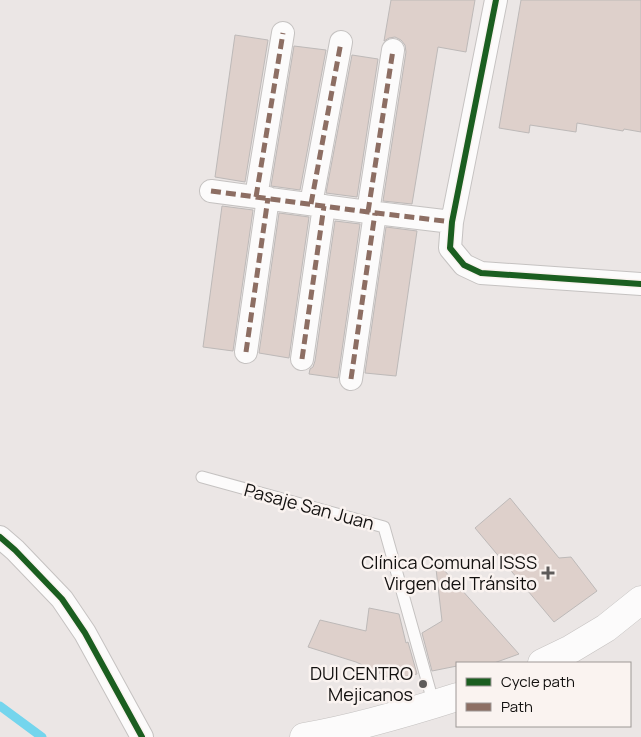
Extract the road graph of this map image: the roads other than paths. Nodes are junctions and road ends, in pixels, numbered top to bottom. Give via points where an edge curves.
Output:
1 (496, 0) edge
2 (283, 34) dead end
3 (341, 42) dead end
4 (393, 50) dead end
5 (212, 191) dead end
6 (262, 198) junction
7 (318, 205) junction
8 (372, 213) junction
9 (452, 222) junction
10 (641, 284) edge
11 (246, 352) dead end
12 (302, 359) dead end
13 (351, 379) dead end
14 (202, 477) dead end
15 (0, 536) edge
16 (641, 600) edge
17 (544, 662) edge
18 (446, 701) edge
19 (142, 737) edge
20 (304, 737) edge

1 - 9 street
2 - 6 street
3 - 7 street
4 - 8 street
5 - 6 street
6 - 7 street
6 - 11 street
7 - 8 street
7 - 12 street
8 - 9 street
8 - 13 street
9 - 10 street via 450,248 464,265 481,273
14 - 18 lane, Pasaje San Juan via 384,527
15 - 19 street via 62,599 85,633
16 - 17 main road via 606,628
18 - 20 main road

